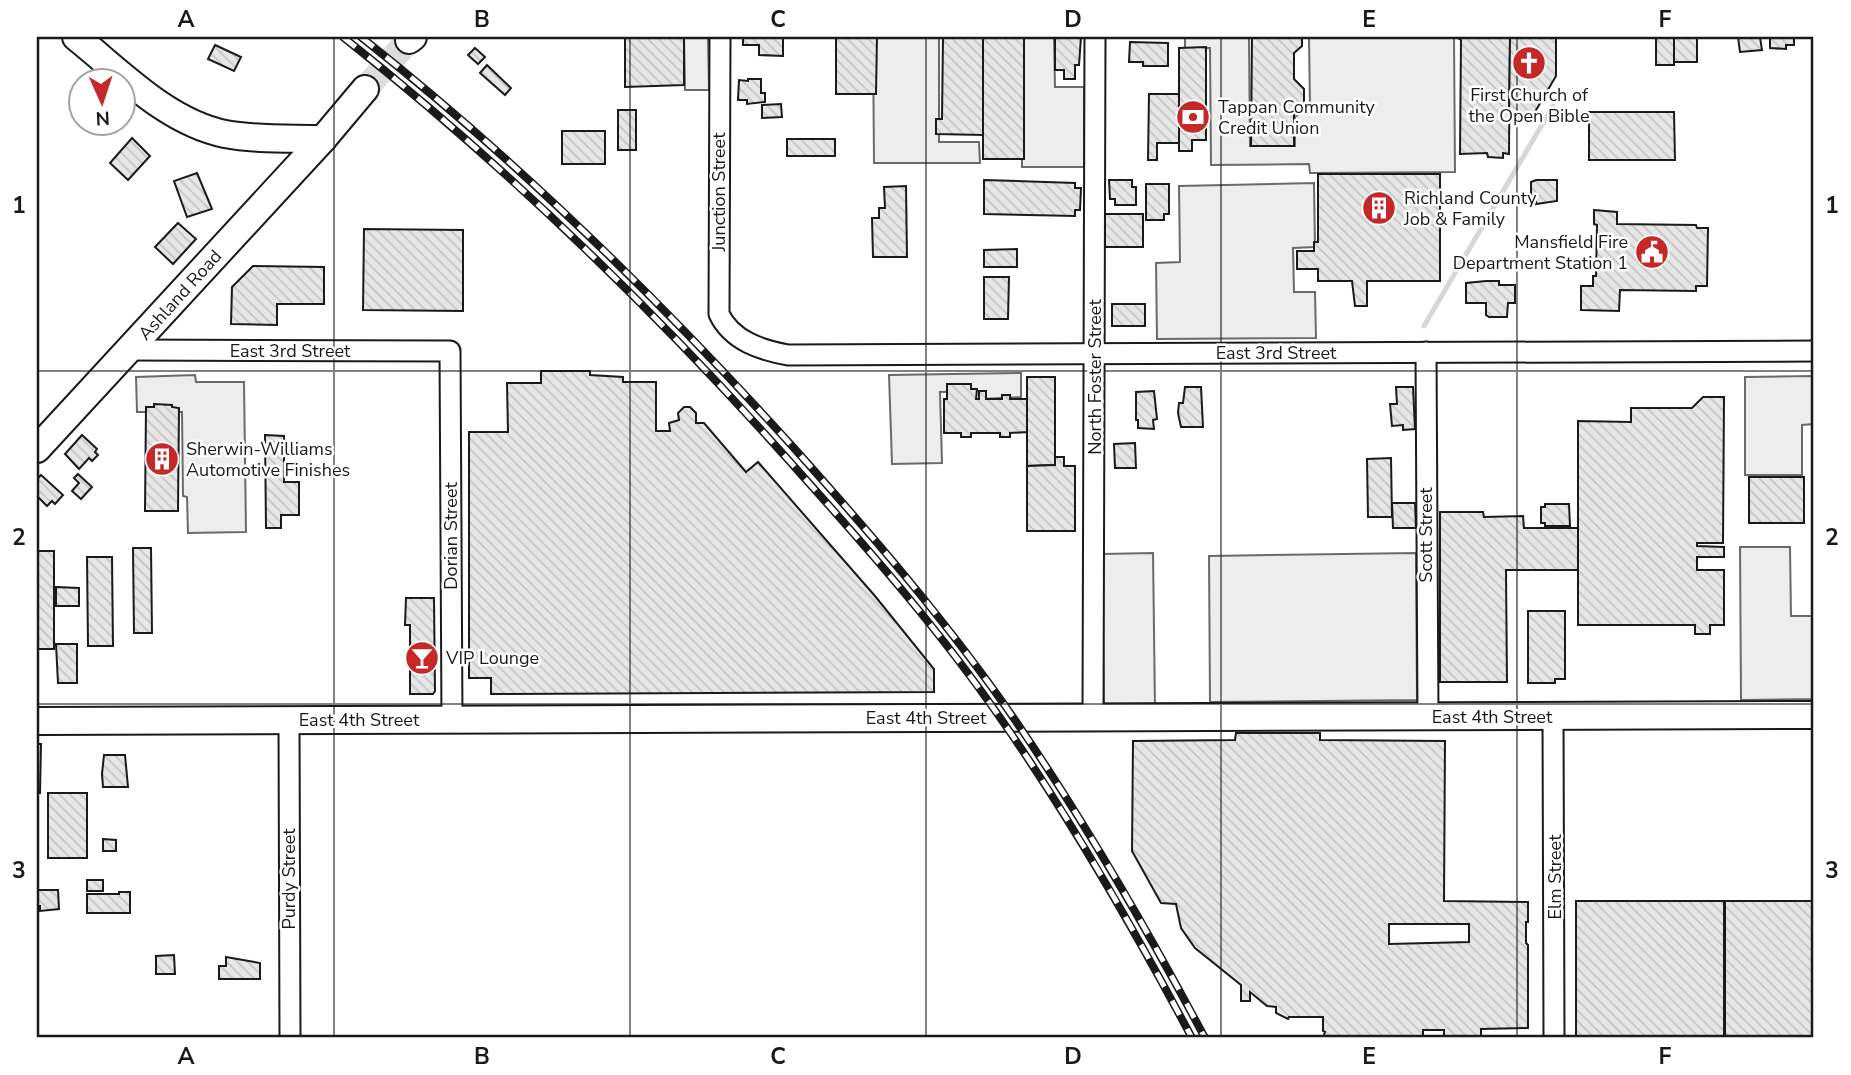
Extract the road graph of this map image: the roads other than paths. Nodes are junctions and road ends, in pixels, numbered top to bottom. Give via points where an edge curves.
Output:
1 (76, 37) edge
2 (720, 37) edge
3 (1095, 37) edge
4 (365, 89) tunnel mouth
5 (323, 139) junction
6 (741, 339) joint
7 (130, 350) junction
8 (450, 351) joint
9 (1814, 351) edge
10 (1426, 352) junction
11 (1094, 353) junction
12 (37, 449) edge
13 (1814, 715) edge
14 (1553, 716) junction
15 (1428, 717) junction
16 (1093, 718) junction
17 (452, 720) junction
18 (37, 721) edge
19 (289, 721) junction
20 (290, 1038) edge
21 (1554, 1038) edge

1 - 5 main road via 166,108 202,127 245,137
2 - 6 street, Junction Street via 719,314
3 - 11 street, North Foster Street
4 - 5 main road, Ashland Road
5 - 7 main road, Ashland Road
6 - 11 street, East 3rd Street via 788,355
7 - 8 street, East 3rd Street
7 - 12 main road, Ashland Road
8 - 17 street, Dorian Street
9 - 10 street, East 3rd Street
10 - 11 street, East 3rd Street
10 - 15 street, Scott Street
11 - 16 street, North Foster Street
13 - 14 main road, East 4th Street
14 - 15 main road, East 4th Street
14 - 21 street, Elm Street
15 - 16 main road, East 4th Street
16 - 17 main road, East 4th Street
17 - 19 main road, East 4th Street
18 - 19 main road, East 4th Street
19 - 20 street, Purdy Street

